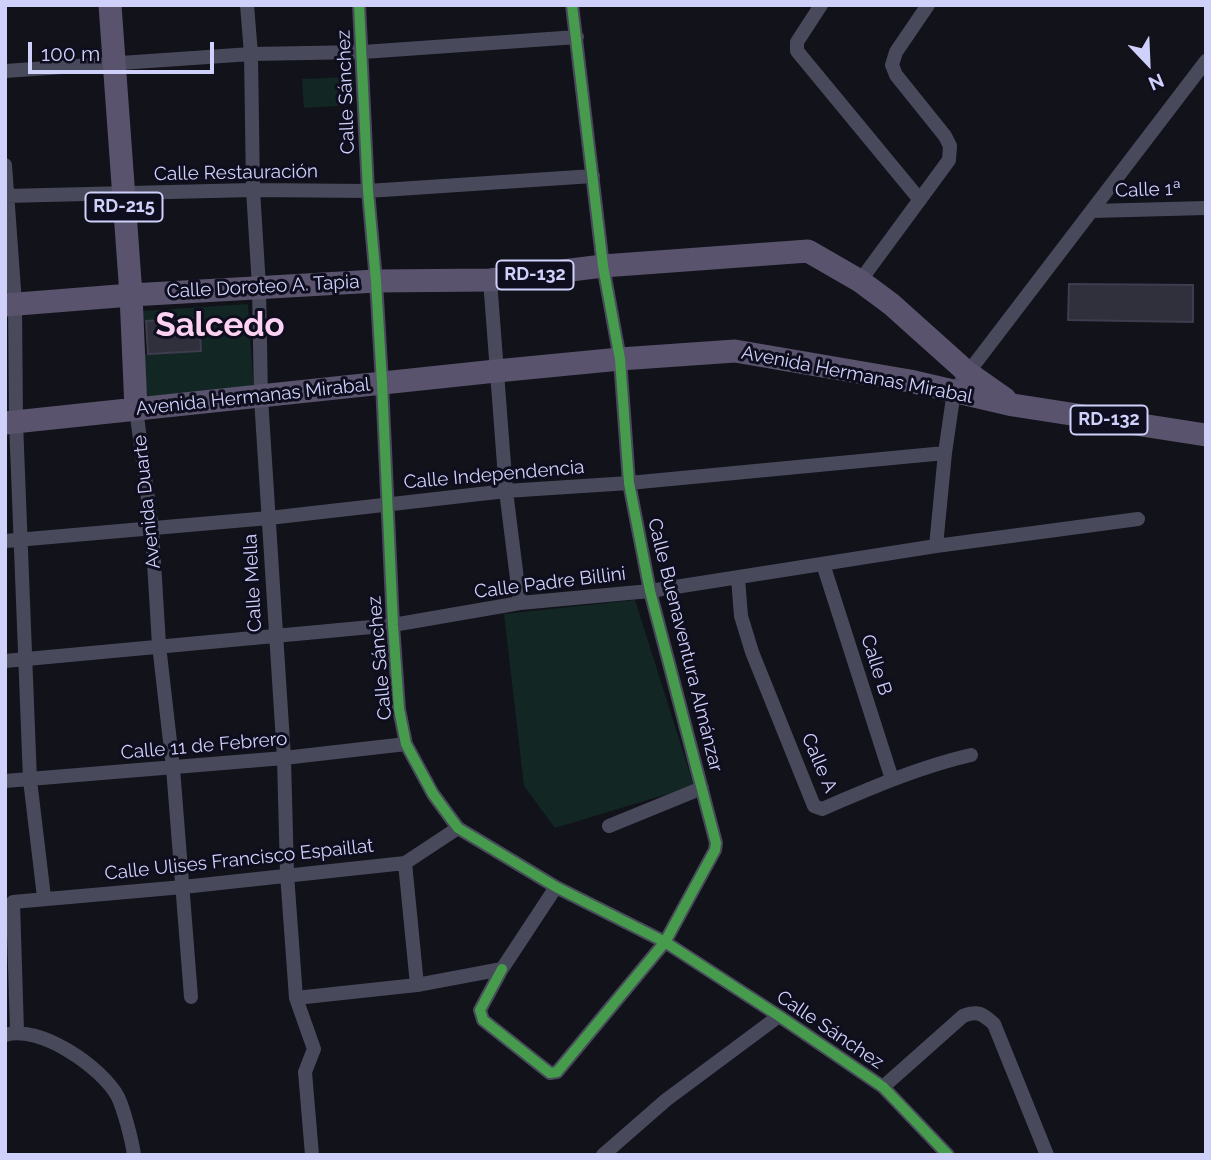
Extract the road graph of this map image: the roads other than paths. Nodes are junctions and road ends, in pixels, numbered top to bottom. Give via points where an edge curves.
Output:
1 (110, 5) edge
2 (247, 5) edge
3 (359, 5) edge
4 (572, 5) edge
5 (821, 5) edge
6 (928, 5) edge
7 (577, 37) junction
8 (363, 52) junction
9 (251, 54) junction
10 (1206, 61) edge
11 (115, 65) junction
12 (5, 71) edge
13 (5, 165) edge
14 (593, 176) junction
15 (253, 190) junction
16 (368, 191) junction
17 (123, 195) junction
18 (6, 196) edge
19 (920, 200) junction
20 (1206, 208) edge
21 (1092, 211) junction
22 (603, 266) junction
23 (490, 280) junction
24 (376, 281) junction
25 (860, 281) junction
26 (259, 288) junction
27 (131, 295) junction
28 (10, 304) edge
29 (620, 359) junction
30 (496, 371) junction
31 (968, 373) junction
32 (382, 383) junction
33 (954, 391) junction
34 (261, 398) junction
35 (1013, 405) junction
36 (136, 409) junction
37 (11, 423) edge
38 (1206, 435) edge
39 (945, 453) junction
40 (629, 483) junction
41 (506, 491) junction
42 (387, 505) junction
43 (269, 518) junction
44 (1138, 519) dead end
45 (152, 528) junction
46 (13, 540) edge
47 (936, 546) junction
48 (823, 564) junction
49 (737, 578) junction
50 (650, 591) junction
51 (520, 603) junction
52 (393, 625) junction
53 (274, 635) junction
54 (159, 645) junction
55 (26, 658) junction
56 (5, 661) edge
57 (406, 744) junction
58 (971, 755) dead end
59 (284, 758) junction
60 (173, 768) junction
61 (892, 779) junction
62 (30, 780) junction
63 (5, 781) edge
64 (702, 788) junction
65 (609, 826) dead end
66 (458, 828) junction
67 (405, 863) junction
68 (287, 874) junction
69 (183, 887) junction
70 (556, 887) junction
71 (44, 897) junction
72 (9, 898) edge
73 (665, 942) junction
74 (502, 969) junction
75 (417, 985) junction
76 (191, 998) dead end
77 (296, 998) junction
78 (779, 1016) junction
79 (11, 1033) edge
80 (883, 1087) junction
81 (134, 1155) edge
82 (312, 1155) edge
83 (603, 1155) edge
84 (948, 1155) edge
85 (1047, 1155) edge

1 - 11 main road, Avenida Duarte / RD-215
2 - 9 street, Calle Mella
3 - 8 street, Calle Sánchez
4 - 7 street, Calle Buenaventura Almánzar
5 - 19 street via 796,42 797,51
6 - 19 street via 892,65 950,146 949,160
7 - 8 street
7 - 14 street, Calle Buenaventura Almánzar
8 - 9 street
8 - 16 street, Calle Sánchez
9 - 11 street
9 - 15 street, Calle Mella
10 - 21 street
11 - 12 street
11 - 17 main road, Avenida Duarte / RD-215
13 - 18 street
14 - 16 street, Calle Restauración
14 - 22 street, Calle Buenaventura Almánzar
15 - 16 street, Calle Restauración
15 - 17 street, Calle Restauración
15 - 26 street, Calle Mella
16 - 24 street, Calle Sánchez
17 - 18 street, Calle Restauración
17 - 27 main road, Avenida Duarte / RD-215
18 - 28 street
19 - 25 street
20 - 21 street, Calle 1ª
21 - 31 street
22 - 23 main road, Calle Doroteo A. Tapia / RD-132
22 - 25 main road, Calle Doroteo A. Tapia / RD-132 via 807,251
22 - 29 street, Calle Buenaventura Almánzar
23 - 24 main road, Calle Doroteo A. Tapia / RD-132
23 - 30 street
24 - 26 main road, Calle Doroteo A. Tapia / RD-132
24 - 32 street, Calle Sánchez
25 - 31 main road, Calle Doroteo A. Tapia / RD-132
26 - 27 main road, Calle Doroteo A. Tapia / RD-132
26 - 34 street, Calle Mella
27 - 28 main road, Calle Doroteo A. Tapia / RD-132
27 - 36 main road, Avenida Duarte / RD-215
28 - 37 street
29 - 30 main road, Avenida Hermanas Mirabal / RD-132
29 - 33 main road, Avenida Hermanas Mirabal / RD-132 via 735,351
29 - 40 street, Calle Buenaventura Almánzar
30 - 32 main road, Avenida Hermanas Mirabal / RD-132
30 - 41 street
31 - 33 street
31 - 35 main road, Calle Doroteo A. Tapia / RD-132
32 - 34 main road, Avenida Hermanas Mirabal / RD-132
32 - 42 street, Calle Sánchez
33 - 35 main road, Avenida Hermanas Mirabal / RD-132
33 - 39 street
34 - 36 main road, Avenida Hermanas Mirabal / RD-132
34 - 43 street, Calle Mella
35 - 38 main road, Avenida Hermanas Mirabal / RD-132
36 - 37 main road, Avenida Hermanas Mirabal / RD-132
36 - 45 street, Avenida Duarte
37 - 46 street
39 - 40 street, Calle Independencia
39 - 47 street
40 - 41 street, Calle Independencia
40 - 50 street, Calle Buenaventura Almánzar
41 - 42 street, Calle Independencia
41 - 51 street
42 - 43 street, Calle Independencia
42 - 52 street, Calle Sánchez
43 - 45 street, Calle Independencia
43 - 53 street, Calle Mella
44 - 47 street, Calle Padre Billini
45 - 46 street, Calle Independencia
45 - 54 street, Avenida Duarte
46 - 55 street
47 - 48 street, Calle Padre Billini
48 - 49 street, Calle Padre Billini
48 - 61 street, Calle B
49 - 50 street, Calle Padre Billini
49 - 61 street, Calle A via 741,616 752,652 814,806 822,809
50 - 51 street, Calle Padre Billini
50 - 64 street, Calle Buenaventura Almánzar
51 - 52 street, Calle Padre Billini
52 - 53 street, Calle Padre Billini
52 - 57 street, Calle Sánchez
53 - 54 street, Calle Padre Billini
53 - 59 street, Calle Mella
54 - 55 street, Calle Padre Billini
54 - 60 street, Avenida Duarte
55 - 56 street, Calle Padre Billini
55 - 62 street
57 - 59 street, Calle 11 de Febrero
57 - 66 street, Calle Sánchez
58 - 61 street, Calle A
59 - 60 street, Calle 11 de Febrero
59 - 68 street, Calle Mella
60 - 62 street, Calle 11 de Febrero
60 - 69 street, Avenida Duarte
62 - 63 street, Calle 11 de Febrero
62 - 71 street
64 - 65 street
64 - 73 street, Calle Buenaventura Almánzar via 715,850
66 - 67 street, Calle Ulises Francisco Espaillat
66 - 70 street, Calle Sánchez
67 - 68 street, Calle Ulises Francisco Espaillat
67 - 75 street
68 - 69 street, Calle Ulises Francisco Espaillat
68 - 77 street, Calle Mella
69 - 71 street, Calle Ulises Francisco Espaillat
69 - 76 street, Avenida Duarte
70 - 73 street, Calle Sánchez
70 - 74 street
71 - 72 street, Calle Ulises Francisco Espaillat
72 - 79 street
73 - 74 street, Calle Buenaventura Almánzar via 554,1074 480,1015
73 - 78 street, Calle Sánchez
74 - 75 street
75 - 77 street
77 - 82 street, Calle Mella via 314,1049 305,1072
78 - 80 street, Calle Sánchez
78 - 83 street via 666,1100
79 - 81 street via 54,1043 90,1065 118,1097
80 - 84 street, Calle Sánchez
80 - 85 street via 963,1016 984,1014 994,1024

